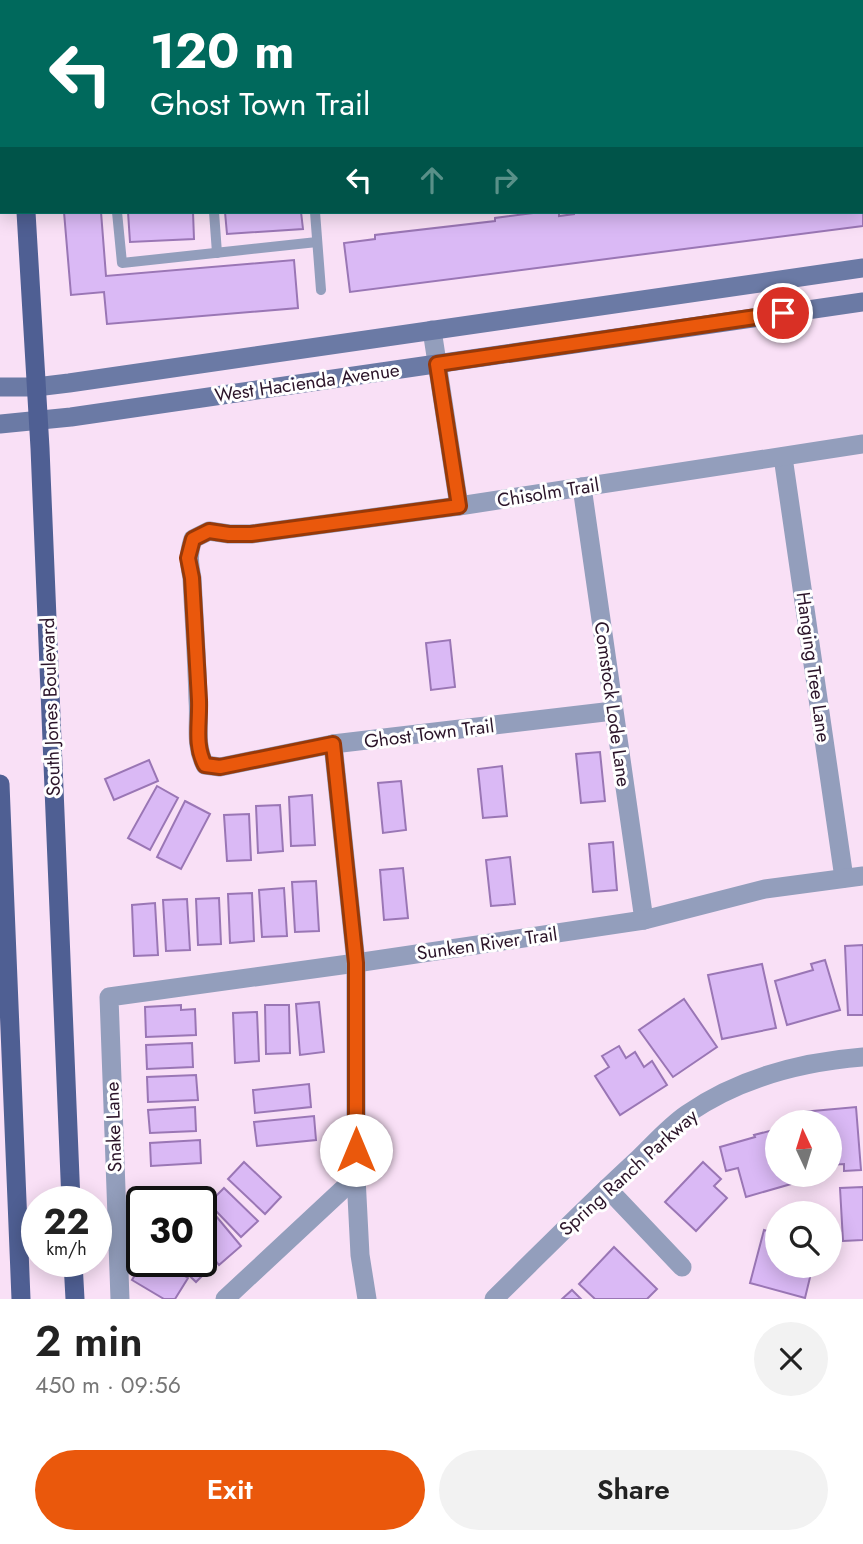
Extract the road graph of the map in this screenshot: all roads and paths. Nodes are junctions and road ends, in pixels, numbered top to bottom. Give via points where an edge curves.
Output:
1 (26, 214) edge
2 (117, 214) edge
3 (214, 214) edge
4 (315, 214) edge
5 (317, 242) junction
6 (218, 253) junction
7 (863, 268) edge
8 (321, 290) dead end
9 (863, 302) edge
10 (432, 331) junction
11 (437, 364) junction
12 (0, 387) edge
13 (36, 387) junction
14 (39, 421) junction
15 (0, 424) edge
16 (863, 444) edge
17 (783, 457) junction
18 (582, 487) junction
19 (459, 506) junction
20 (613, 711) junction
21 (333, 744) junction
22 (205, 765) joint
23 (0, 783) edge
24 (853, 877) edge
25 (644, 920) junction
26 (356, 963) junction
27 (109, 997) joint
28 (863, 1057) edge
29 (356, 1177) junction
30 (70, 1186) edge
31 (607, 1188) junction
32 (682, 1267) dead end
33 (74, 1277) edge
34 (21, 1299) edge
35 (75, 1299) edge
36 (120, 1299) edge
37 (225, 1299) edge
38 (368, 1299) edge
39 (494, 1299) edge

1 - 13 main road, South Jones Boulevard
2 - 6 lane via 122,263
3 - 6 lane
4 - 5 lane
5 - 6 lane
5 - 8 lane
7 - 10 main road, West Hacienda Avenue
9 - 11 main road, West Hacienda Avenue
10 - 11 street
10 - 13 main road, West Hacienda Avenue
11 - 14 main road, West Hacienda Avenue
11 - 19 street
12 - 13 main road, West Hacienda Avenue
13 - 14 main road, South Jones Boulevard
14 - 15 main road, West Hacienda Avenue
14 - 30 main road, South Jones Boulevard
16 - 17 street, Chisolm Trail
17 - 18 street, Chisolm Trail
17 - 24 street, Hanging Tree Lane
18 - 19 street, Chisolm Trail
18 - 20 street, Comstock Lode Lane
19 - 22 street, Chisolm Trail via 251,534 209,531 193,539 188,558 199,705 197,740
20 - 21 street, Ghost Town Trail
20 - 25 street, Comstock Lode Lane
21 - 22 street, Ghost Town Trail via 220,767
21 - 26 street
23 - 34 main road
24 - 25 street, Sunken River Trail via 765,889
25 - 26 street, Sunken River Trail
26 - 27 street, Sunken River Trail
26 - 29 street
27 - 36 street, Snake Lane
28 - 31 street, Spring Ranch Parkway via 792,1068 725,1092 686,1115
29 - 37 street
29 - 38 street via 360,1255
31 - 32 street
31 - 39 street, Spring Ranch Parkway
33 - 35 main road

